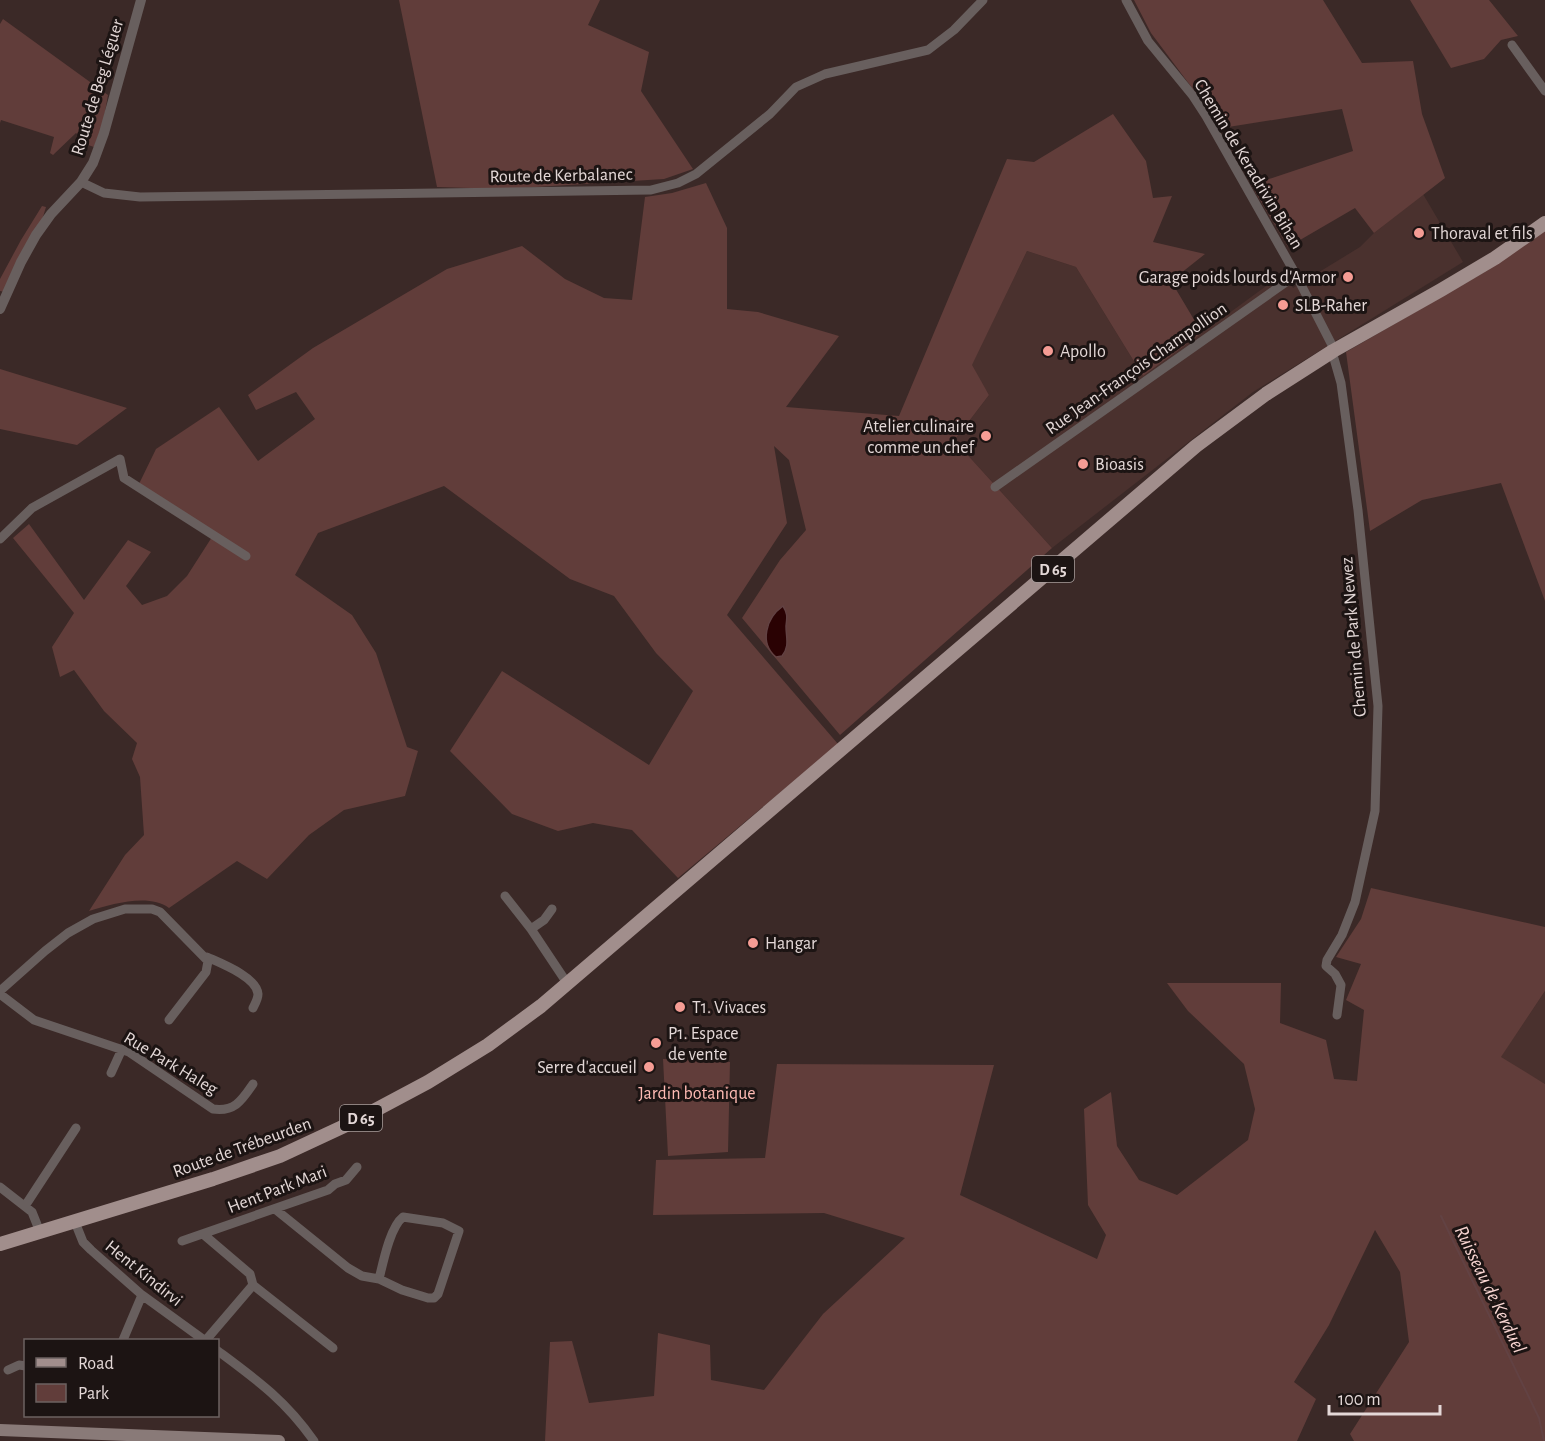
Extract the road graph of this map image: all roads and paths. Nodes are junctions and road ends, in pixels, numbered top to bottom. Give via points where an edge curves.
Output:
1 (141, 0) edge
2 (983, 0) edge
3 (1126, 0) edge
4 (1512, 45) dead end
5 (1545, 91) edge
6 (81, 182) junction
7 (1545, 223) edge
8 (1296, 275) junction
9 (2, 302) edge
10 (1333, 351) junction
11 (995, 487) dead end
12 (0, 539) edge
13 (246, 556) dead end
14 (505, 896) dead end
15 (552, 909) dead end
16 (531, 929) junction
17 (207, 957) junction
18 (567, 983) junction
19 (0, 993) edge
20 (253, 1008) dead end
21 (1337, 1016) dead end
22 (169, 1020) dead end
23 (122, 1049) junction
24 (111, 1073) dead end
25 (253, 1084) dead end
26 (76, 1128) dead end
27 (357, 1167) dead end
28 (0, 1187) edge
29 (25, 1206) junction
30 (275, 1209) junction
31 (75, 1222) junction
32 (40, 1232) junction
33 (203, 1234) junction
34 (182, 1241) dead end
35 (0, 1244) edge
36 (379, 1279) junction
37 (253, 1285) junction
38 (142, 1295) junction
39 (124, 1339) edge
40 (202, 1339) edge
41 (207, 1339) edge
42 (333, 1348) dead end
43 (219, 1352) edge
44 (24, 1366) edge
45 (8, 1370) dead end
46 (0, 1430) edge
47 (279, 1441) edge
48 (314, 1441) edge

1 - 6 street, Route de Beg Léguer via 101,142
2 - 6 street, Route de Kerbalanec via 928,50 825,74 796,87 770,114 696,174 665,188 140,197 104,193
3 - 8 street, Chemin de Keradrivin Bihan via 1148,41 1197,102
4 - 5 street
6 - 9 street, Route de Beg Léguer via 40,228
7 - 10 main road, D 65 via 1450,285
8 - 10 street, Chemin de Keradrivin Bihan
8 - 11 street, Rue Jean-François Champollion
10 - 18 main road, Route de Trébeurden / D 65 via 1196,446
10 - 21 street, Chemin de Park Newez via 1358,510 1378,706 1375,811 1355,902 1326,966 1341,986
12 - 13 street via 32,508 120,459 124,478
14 - 16 street
15 - 16 street
16 - 18 street
17 - 19 street via 159,912 125,909 93,919 68,933
17 - 20 street via 252,983 258,996
17 - 22 street via 206,972
18 - 31 main road, Route de Trébeurden / D 65 via 488,1046 353,1122 279,1156
19 - 23 street, Rue Park Haleg via 34,1020
23 - 24 street
23 - 25 street, Rue Park Haleg via 213,1109 236,1105
26 - 29 street
27 - 30 street, Hent Park Mari via 346,1180 328,1190
28 - 29 street
29 - 32 street via 32,1212
30 - 33 street, Hent Park Mari
30 - 36 street via 348,1268
31 - 32 main road, Route de Trébeurden / D 65
31 - 38 street, Hent Kindirvi via 83,1242
32 - 35 main road, Route de Trébeurden / D 65
33 - 34 street, Hent Park Mari
33 - 37 street via 250,1274
36 - 36 street via 402,1290 435,1298 459,1231 443,1223 399,1219
37 - 41 street
37 - 42 street
38 - 39 street
38 - 40 street, Hent Kindirvi
43 - 48 street via 271,1391
44 - 45 street
46 - 47 main road

